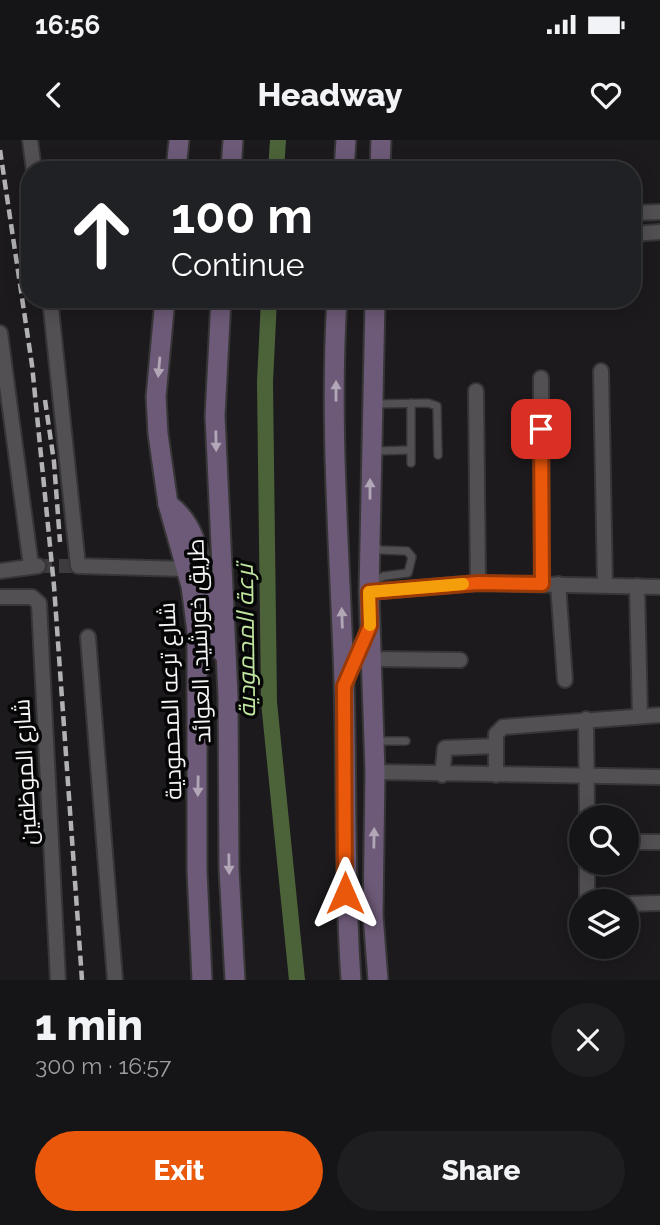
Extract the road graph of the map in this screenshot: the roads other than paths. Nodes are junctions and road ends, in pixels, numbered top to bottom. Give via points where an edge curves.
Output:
1 (30, 140) edge
2 (179, 140) edge
3 (233, 140) edge
4 (346, 140) edge
5 (381, 140) edge
6 (33, 161) edge
7 (177, 161) edge
8 (232, 161) edge
9 (345, 161) edge
10 (380, 161) edge
11 (660, 212) edge
12 (641, 213) edge
13 (641, 235) edge
14 (660, 236) edge
15 (51, 308) edge
16 (164, 308) edge
17 (221, 308) edge
18 (337, 308) edge
19 (376, 308) edge
20 (0, 333) edge
21 (601, 371) dead end
22 (541, 377) dead end
23 (476, 391) dead end
24 (411, 403) junction
25 (372, 404) junction
26 (411, 450) junction
27 (371, 451) junction
28 (438, 455) dead end
29 (411, 463) dead end
30 (168, 504) junction
31 (370, 539) junction
32 (185, 569) junction
33 (0, 571) edge
34 (478, 583) junction
35 (542, 584) junction
36 (558, 584) junction
37 (605, 586) junction
38 (637, 586) junction
39 (660, 587) edge
40 (369, 588) junction
41 (0, 597) edge
42 (370, 626) junction
43 (88, 637) dead end
44 (225, 657) junction
45 (370, 659) junction
46 (460, 660) dead end
47 (565, 680) dead end
48 (344, 686) junction
49 (660, 715) edge
50 (640, 716) junction
51 (586, 719) junction
52 (374, 741) junction
53 (406, 741) dead end
54 (496, 746) junction
55 (375, 772) junction
56 (442, 775) junction
57 (496, 775) junction
58 (586, 775) junction
59 (660, 777) edge
60 (587, 805) edge
61 (639, 842) edge
62 (660, 842) edge
63 (660, 903) edge
64 (639, 904) edge
65 (58, 980) edge
66 (115, 980) edge
67 (202, 980) edge
68 (235, 980) edge
69 (351, 980) edge
70 (378, 980) edge

1 - 6 street
2 - 7 main road
3 - 8 main road
4 - 9 main road
5 - 10 main road
11 - 12 street
13 - 14 street
15 - 32 street via 78,566
16 -> 30 main road, شارع ترعه المحمودية via 156,397
17 -> 44 main road, طريق خورشيد, العوائد via 215,416
48 -> 18 main road via 336,461
19 - 25 main road
20 - 33 street via 34,566
21 - 37 street
22 - 35 street
23 - 34 street
24 - 25 lane
24 - 26 lane
24 - 28 lane via 431,403 438,409
25 - 27 main road
26 - 27 lane
26 - 29 lane
31 -> 27 main road
30 - 32 main road, شارع ترعه المحمودية
30 - 44 main road via 186,519 195,536 209,626
31 - 40 main road
31 - 40 lane via 377,549 407,551 412,557 408,573 379,578
32 -> 67 main road, شارع ترعه المحمودية via 197,632
34 - 35 street
34 - 40 street
35 - 36 street
36 - 37 street
36 - 47 street
37 - 38 street
38 - 39 street
38 - 50 street
40 - 42 main road
41 - 65 street, شارع الموظفين via 32,597 40,607
42 - 45 main road
42 - 48 main road
43 - 66 street
44 -> 68 main road, طريق خورشيد, العوائد
45 - 46 street
45 - 52 main road
48 - 69 main road via 345,893
49 - 50 street
50 - 51 street
51 - 54 street via 503,727 496,734
51 - 58 street
52 - 53 lane
52 - 55 main road
54 - 56 street via 445,748
54 - 57 street
55 - 56 street
70 -> 55 main road via 373,915
56 - 57 street
57 - 58 street
58 - 59 street
58 - 60 street
61 - 62 street
63 - 64 street

